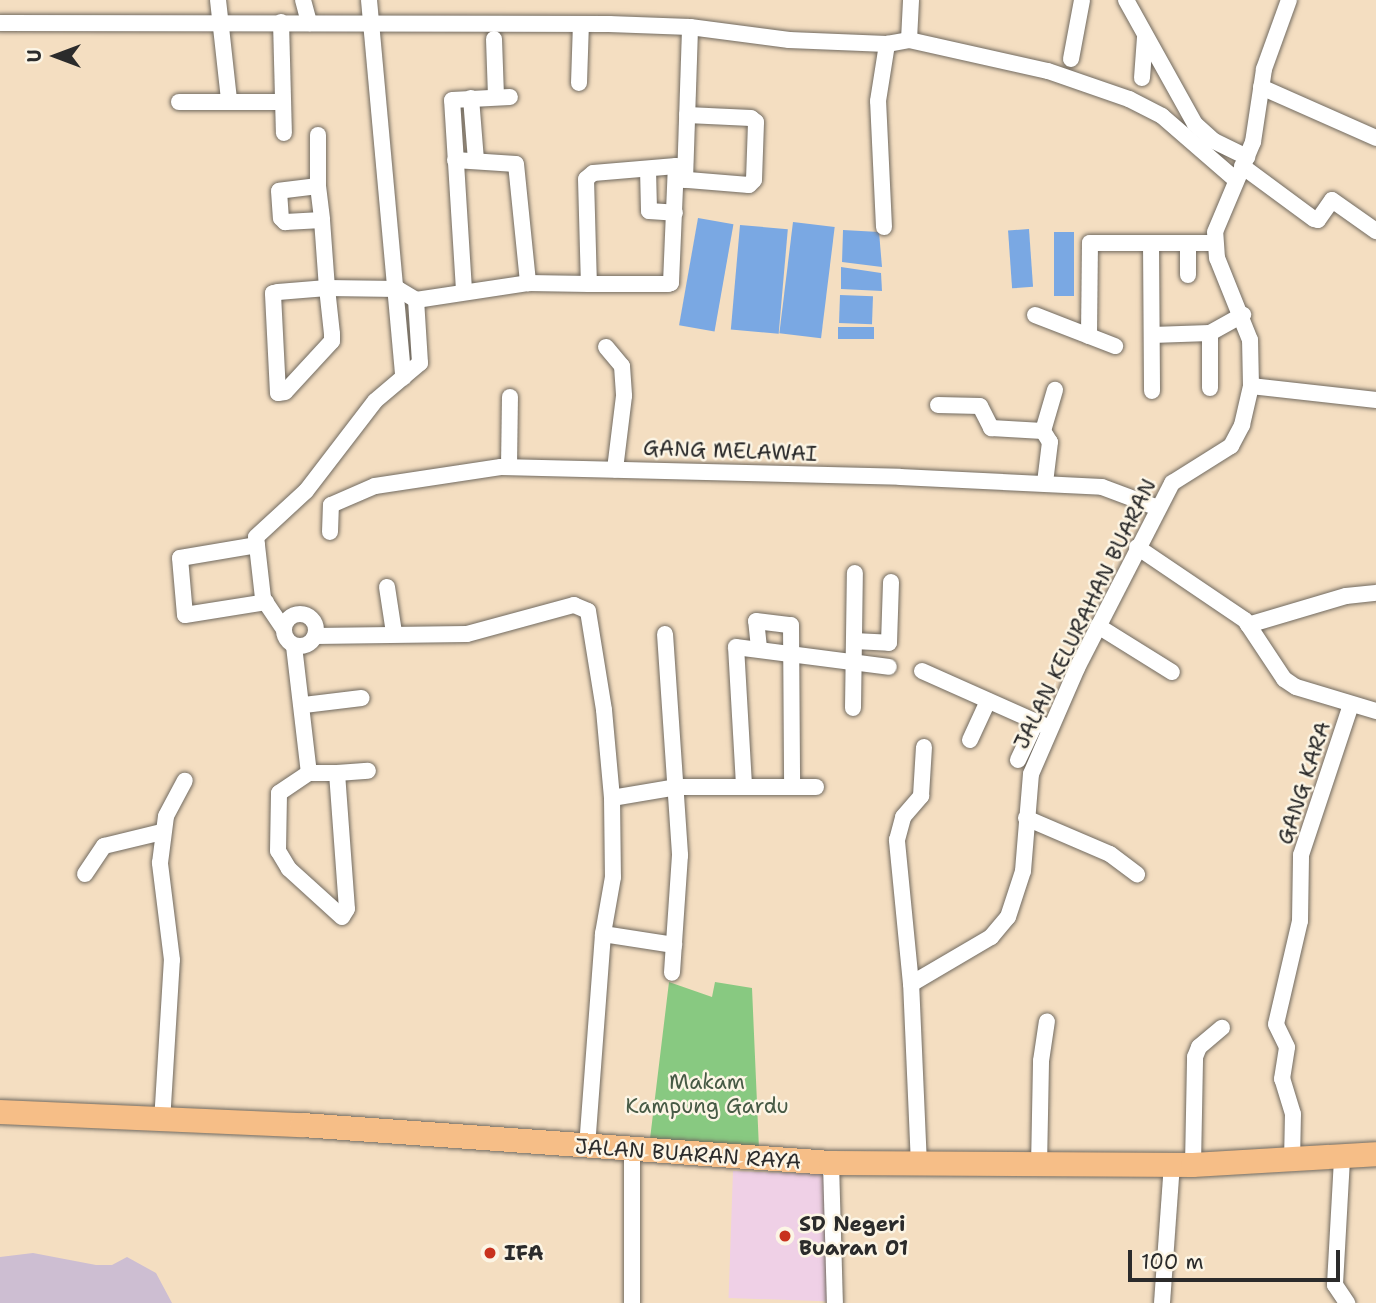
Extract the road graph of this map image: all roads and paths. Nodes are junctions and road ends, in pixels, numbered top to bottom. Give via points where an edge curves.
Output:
1 (218, 0) edge
2 (303, 0) edge
3 (369, 0) edge
4 (911, 0) edge
5 (1082, 0) edge
6 (1126, 0) edge
7 (1289, 0) edge
8 (219, 22) junction
9 (282, 22) junction
10 (0, 23) edge
11 (309, 23) junction
12 (371, 23) junction
13 (581, 24) junction
14 (690, 27) junction
15 (1145, 37) junction
16 (494, 39) dead end
17 (909, 40) junction
18 (887, 44) junction
19 (1071, 59) dead end
20 (1142, 78) dead end
21 (579, 83) dead end
22 (1261, 86) junction
23 (471, 98) junction
24 (229, 100) junction
25 (179, 102) dead end
26 (282, 102) junction
27 (687, 115) junction
28 (284, 133) dead end
29 (318, 135) dead end
30 (1376, 138) edge
31 (455, 160) junction
32 (476, 160) junction
33 (1242, 168) junction
34 (648, 169) junction
35 (681, 180) junction
36 (318, 186) junction
37 (675, 213) junction
38 (322, 220) junction
39 (884, 227) dead end
40 (1376, 231) edge
41 (1151, 243) junction
42 (1188, 243) junction
43 (1214, 243) junction
44 (1188, 275) dead end
45 (528, 284) junction
46 (589, 284) junction
47 (327, 288) junction
48 (398, 289) junction
49 (464, 290) junction
50 (416, 300) junction
51 (1035, 315) dead end
52 (1243, 315) junction
53 (1210, 333) junction
54 (1152, 335) junction
55 (1089, 336) junction
56 (1115, 345) dead end
57 (606, 347) dead end
58 (403, 377) junction
59 (1251, 386) junction
60 (1210, 388) dead end
61 (1055, 390) dead end
62 (1152, 391) dead end
63 (510, 397) dead end
64 (1376, 400) edge
65 (938, 405) dead end
66 (1043, 431) junction
67 (509, 467) junction
68 (615, 469) junction
69 (1045, 483) junction
70 (1158, 508) junction
71 (330, 532) dead end
72 (257, 545) junction
73 (1138, 547) junction
74 (855, 573) dead end
75 (891, 582) dead end
76 (387, 587) dead end
77 (1376, 593) edge
78 (266, 602) junction
79 (1248, 625) junction
80 (1098, 626) junction
81 (283, 628) junction
82 (394, 633) junction
83 (665, 634) dead end
84 (315, 636) junction
85 (854, 641) junction
86 (294, 646) junction
87 (759, 648) junction
88 (790, 653) junction
89 (854, 662) junction
90 (889, 667) dead end
91 (922, 671) dead end
92 (1172, 672) dead end
93 (362, 698) dead end
94 (988, 701) junction
95 (304, 705) junction
96 (1351, 705) junction
97 (853, 708) dead end
98 (1376, 711) edge
99 (1043, 725) junction
100 (970, 740) dead end
101 (924, 747) dead end
102 (1018, 760) dead end
103 (368, 771) dead end
104 (309, 772) junction
105 (337, 773) junction
106 (185, 780) dead end
107 (744, 785) junction
108 (792, 785) junction
109 (677, 787) junction
110 (816, 787) dead end
111 (612, 798) junction
112 (1026, 818) junction
113 (162, 832) junction
114 (85, 874) dead end
115 (1136, 874) dead end
116 (343, 890) junction
117 (313, 891) junction
118 (603, 934) junction
119 (674, 945) junction
120 (672, 973) dead end
121 (911, 984) junction
122 (1048, 1021) dead end
123 (1222, 1028) dead end
124 (0, 1112) edge
125 (162, 1122) junction
126 (587, 1147) junction
127 (632, 1151) junction
128 (1376, 1154) edge
129 (1342, 1159) junction
130 (1293, 1161) junction
131 (831, 1163) junction
132 (919, 1164) junction
133 (1182, 1165) junction
134 (1039, 1167) junction
135 (632, 1303) edge
136 (835, 1303) edge
137 (1162, 1303) edge
138 (1347, 1303) edge

1 - 8 street
2 - 11 street
3 - 12 street
4 - 17 street
5 - 19 street
6 - 15 street
7 - 22 street
8 - 9 street
8 - 10 street
8 - 24 street
9 - 11 street
9 - 26 street
11 - 12 street
12 - 13 street
12 - 48 street
13 - 14 street
13 - 21 street
14 - 18 street via 789,40
14 - 27 street
15 - 20 street
15 - 33 street via 1202,132
16 - 23 street via 503,97
17 - 18 street
17 - 33 street via 1048,71 1129,99
18 - 39 street via 878,101
22 - 30 street
22 - 33 street via 1258,123
23 - 31 street via 452,100
23 - 32 street
24 - 25 street
24 - 26 street
26 - 28 street
27 - 35 street
27 - 35 street via 751,118 757,128 751,184
29 - 36 street
31 - 32 street
31 - 49 street
32 - 45 street via 512,163 519,170
33 - 40 street via 1316,220 1329,201
33 - 43 street via 1217,218
34 - 35 street via 674,165
34 - 37 street via 649,211
34 - 46 street via 593,173 586,179
35 - 37 street
36 - 38 street
36 - 38 street via 279,191 281,218 285,222
37 - 46 street via 671,284
38 - 47 street
41 - 42 street
41 - 54 street
41 - 55 street via 1090,243
42 - 43 street
42 - 44 street
43 - 52 street, JALAN KELURAHAN BUARAN
45 - 46 street
45 - 49 street
47 - 47 street via 273,293 278,393 285,392 330,344
47 - 48 street
48 - 50 street
48 - 58 street
49 - 50 street
50 - 58 street via 421,360
51 - 55 street
52 - 53 street
52 - 59 street, JALAN KELURAHAN BUARAN via 1250,340
53 - 54 street
53 - 60 street
54 - 62 street
55 - 56 street
57 - 68 street via 622,366 624,396
58 - 72 street via 368,409 306,491 256,537
59 - 64 street
59 - 70 street, JALAN KELURAHAN BUARAN via 1242,425 1231,446 1172,483
61 - 66 street
63 - 67 street
65 - 66 street via 980,406 991,428
66 - 69 street via 1050,442
67 - 68 street, GANG MELAWAI
67 - 71 street, GANG MELAWAI via 375,486 331,505
68 - 69 street, GANG MELAWAI
69 - 70 street, GANG MELAWAI via 1112,489
70 - 73 street, JALAN KELURAHAN BUARAN
72 - 78 street
72 - 78 street via 180,558 186,615
73 - 79 street
73 - 80 street, JALAN KELURAHAN BUARAN
74 - 85 street
75 - 85 street via 889,643
76 - 82 street
77 - 79 street via 1346,596
78 - 81 street
79 - 96 street via 1284,679
80 - 92 street
80 - 99 street, JALAN KELURAHAN BUARAN
81 - 84 street via 289,618 305,614 314,621
81 - 86 street via 285,639
82 - 84 street
82 - 111 street via 485,632 574,605 583,607 596,643
83 - 109 street
84 - 86 street via 306,646
85 - 89 street
86 - 95 street
87 - 88 street
87 - 88 street via 756,621 791,625
87 - 107 street via 739,645 734,650
88 - 89 street
88 - 108 street
89 - 90 street
89 - 97 street
91 - 94 street
93 - 95 street
94 - 99 street
94 - 100 street
95 - 104 street
96 - 98 street
96 - 130 street, GANG KARA via 1301,856 1300,921 1276,1024 1287,1046 1282,1079 1293,1114
99 - 102 street
99 - 112 street, JALAN KELURAHAN BUARAN
101 - 121 street via 921,796 903,817 897,839
103 - 105 street
104 - 105 street
104 - 117 street via 281,789 275,840 282,860
105 - 116 street
106 - 113 street
107 - 108 street
107 - 109 street
108 - 110 street
109 - 111 street
109 - 119 street via 680,880
111 - 118 street via 612,896
112 - 115 street via 1110,854
112 - 121 street, JALAN KELURAHAN BUARAN via 1023,871 1000,930
113 - 114 street via 104,846
113 - 125 street via 160,871 172,960
116 - 117 street
116 - 117 street via 346,909 342,917
118 - 119 street
118 - 126 street
119 - 120 street
121 - 132 street
122 - 134 street via 1041,1061
123 - 133 street via 1205,1041 1195,1057
124 - 125 main road, JALAN BUARAN RAYA
125 - 126 main road, JALAN BUARAN RAYA via 302,1125
126 - 127 main road, JALAN BUARAN RAYA
127 - 131 main road, JALAN BUARAN RAYA
127 - 135 street
128 - 129 main road, JALAN BUARAN RAYA
129 - 130 main road, JALAN BUARAN RAYA
129 - 138 street via 1335,1285
130 - 133 main road, JALAN BUARAN RAYA
131 - 132 main road, JALAN BUARAN RAYA
131 - 136 street
132 - 134 main road, JALAN BUARAN RAYA
133 - 134 main road, JALAN BUARAN RAYA
133 - 137 street

